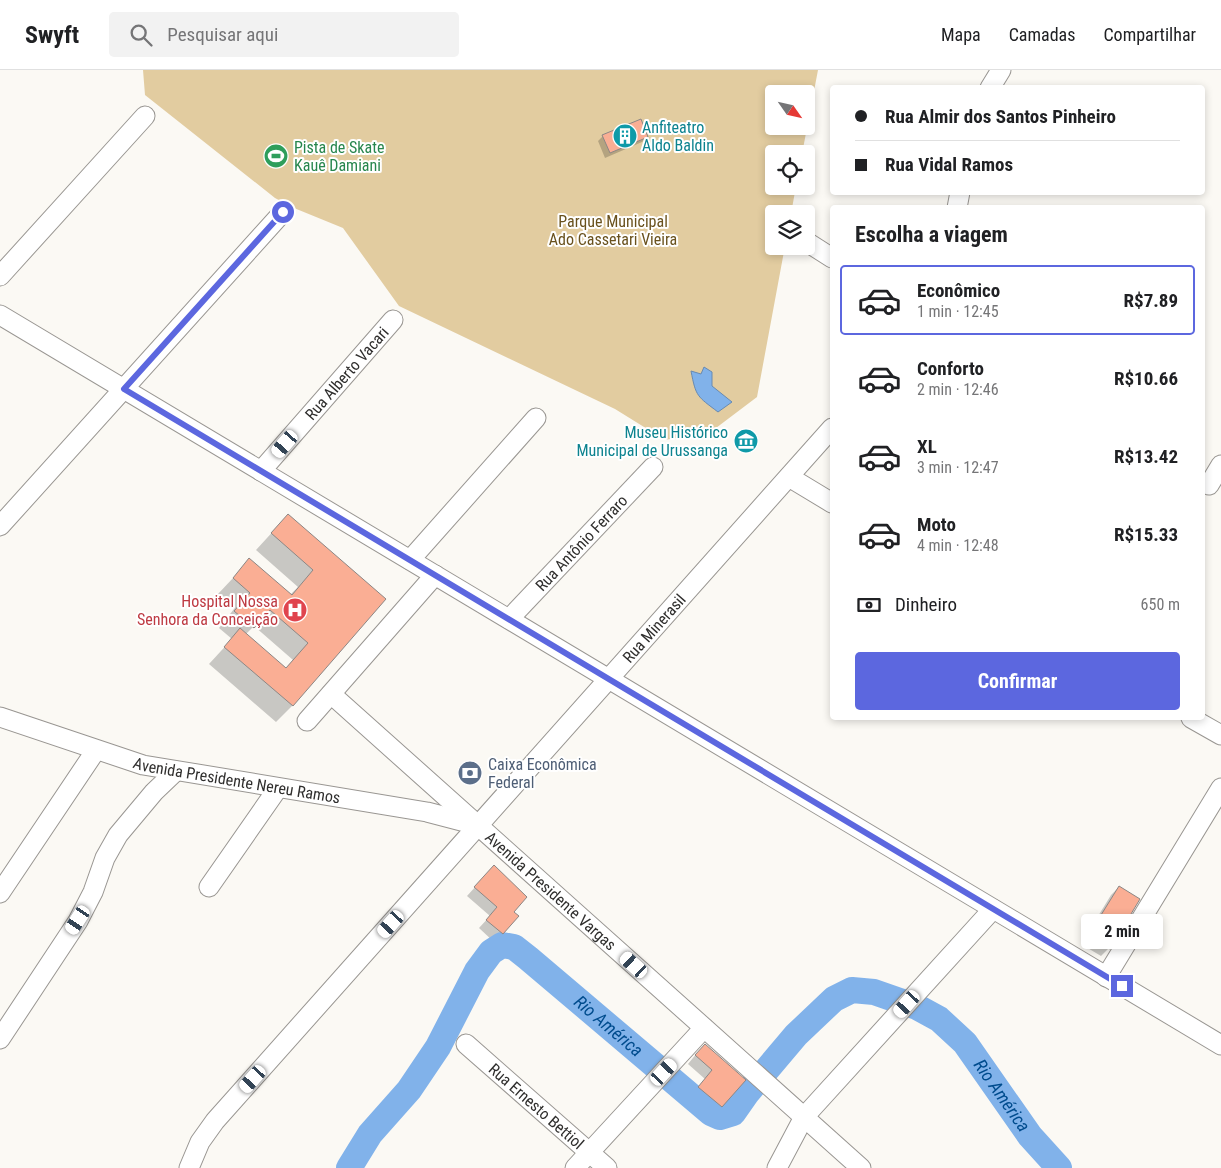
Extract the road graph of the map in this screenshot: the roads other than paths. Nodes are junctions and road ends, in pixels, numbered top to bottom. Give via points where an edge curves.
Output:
1 (1000, 70) edge
2 (992, 85) edge
3 (145, 116) dead end
4 (283, 212) dead end
5 (815, 247) edge
6 (830, 257) edge
7 (0, 276) edge
8 (0, 315) edge
9 (393, 320) dead end
10 (124, 389) junction
11 (536, 418) dead end
12 (830, 430) edge
13 (1221, 465) edge
14 (653, 467) dead end
15 (261, 471) junction
16 (788, 477) junction
17 (1211, 487) edge
18 (830, 502) edge
19 (0, 526) edge
20 (410, 560) junction
21 (435, 575) junction
22 (509, 619) junction
23 (609, 679) junction
24 (331, 694) junction
25 (0, 717) edge
26 (1195, 720) edge
27 (306, 721) dead end
28 (1221, 735) edge
29 (96, 750) junction
30 (176, 771) junction
31 (278, 788) junction
32 (1221, 788) edge
33 (478, 826) junction
34 (209, 887) dead end
35 (0, 893) edge
36 (993, 909) junction
37 (1106, 977) junction
38 (704, 1028) junction
39 (0, 1039) edge
40 (466, 1044) dead end
41 (1221, 1045) edge
42 (804, 1117) junction
43 (590, 1152) junction
44 (189, 1168) edge
45 (575, 1168) edge
46 (607, 1168) edge
47 (777, 1168) edge
48 (861, 1168) edge

1 - 2 street
3 - 7 street
4 - 10 street
5 - 6 street
8 - 10 street
9 - 15 street, Rua Alberto Vacari
10 - 15 street
10 - 19 street
11 - 20 street
12 - 16 street, Rua Minerasil
13 - 17 street
14 - 22 street, Rua Antônio Ferraro
15 - 20 street
16 - 18 street
16 - 23 street, Rua Minerasil
20 - 21 street
21 - 22 street
21 - 24 street
22 - 23 street
23 - 33 street, Rua Minerasil
23 - 36 street
24 - 27 street
24 - 33 street, Avenida Presidente Vargas
25 - 29 street, Avenida Presidente Nereu Ramos
26 - 28 street
29 - 30 street, Avenida Presidente Nereu Ramos via 142,765
29 - 35 street
30 - 31 street, Avenida Presidente Nereu Ramos
30 - 39 street via 118,834 78,920
31 - 33 street, Avenida Presidente Nereu Ramos via 427,812
31 - 34 street
32 - 37 street
33 - 38 street, Avenida Presidente Vargas
33 - 44 street, Rua Minerasil via 215,1121 200,1142
36 - 37 street
36 - 42 street
37 - 41 street
38 - 42 street, Avenida Presidente Vargas
38 - 43 street
40 - 43 street, Rua Ernesto Bettiol
42 - 47 street
42 - 48 street, Avenida Presidente Vargas
43 - 45 street
43 - 46 street, Rua Ernesto Bettiol

